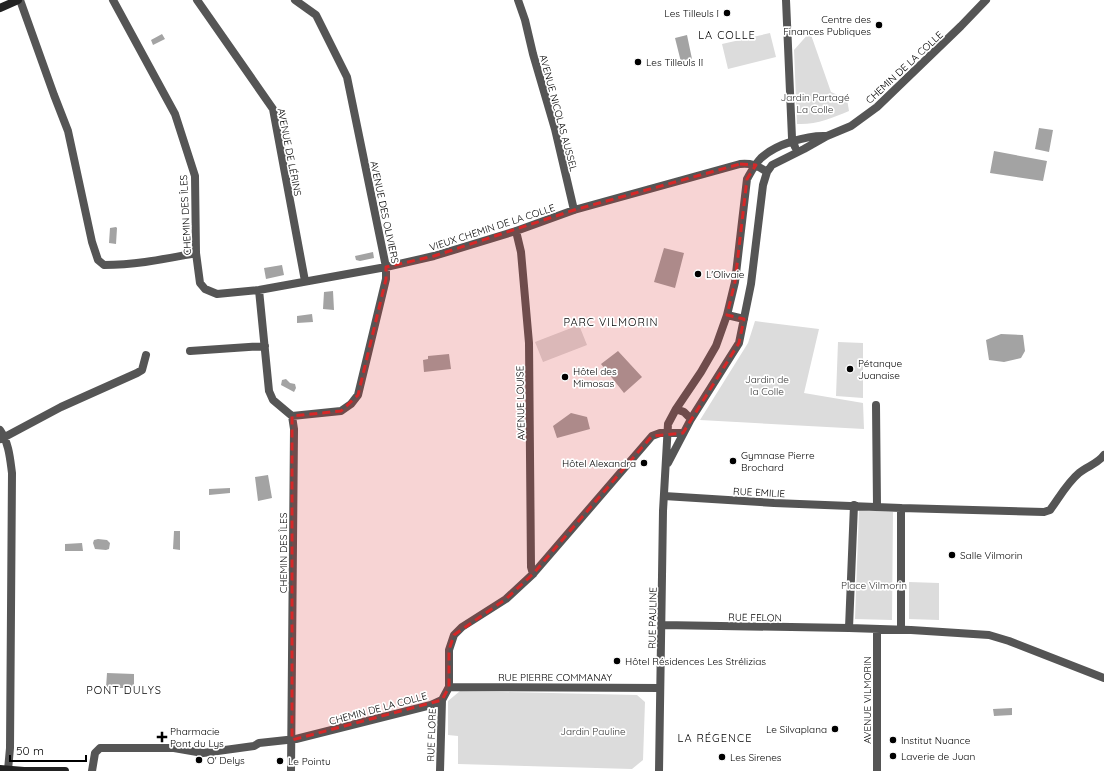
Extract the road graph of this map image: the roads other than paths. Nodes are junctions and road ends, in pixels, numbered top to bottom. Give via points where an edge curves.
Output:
1 (19, 0) edge
2 (113, 0) edge
3 (197, 0) edge
4 (295, 0) edge
5 (518, 0) edge
6 (524, 0) edge
7 (786, 0) edge
8 (986, 0) edge
9 (0, 8) edge
10 (525, 20) junction
11 (827, 136) junction
12 (793, 142) junction
13 (798, 152) junction
14 (756, 165) junction
15 (767, 172) junction
16 (574, 210) junction
17 (516, 231) junction
18 (196, 253) junction
19 (386, 267) junction
20 (304, 281) junction
21 (259, 290) junction
22 (217, 294) joint
23 (727, 315) junction
24 (744, 319) junction
25 (264, 346) junction
26 (190, 351) dead end
27 (146, 355) dead end
28 (876, 405) dead end
29 (676, 409) junction
30 (292, 416) junction
31 (690, 419) junction
32 (667, 433) junction
33 (683, 433) junction
34 (2, 436) edge
35 (1104, 455) edge
36 (666, 466) junction
37 (664, 496) junction
38 (854, 505) junction
39 (877, 506) junction
40 (900, 508) junction
41 (533, 574) junction
42 (662, 625) junction
43 (849, 628) junction
44 (877, 629) junction
45 (901, 629) junction
46 (1104, 678) edge
47 (449, 687) junction
48 (660, 688) junction
49 (442, 700) junction
50 (292, 740) junction
51 (3, 770) edge
52 (65, 771) edge
53 (92, 771) edge
54 (291, 771) edge
55 (440, 771) edge
56 (659, 771) edge
57 (877, 771) edge

1 - 9 main road
1 - 18 street via 68,131 98,260 104,265 128,265
2 - 18 street, CHEMIN DES ÎLES via 175,114 195,176
3 - 20 street, AVENUE DE LÉRINS via 273,109
4 - 19 street, AVENUE DES OLIVIERS via 316,15 347,77
5 - 10 street, AVENUE NICOLAS AUSSEL
6 - 10 street, AVENUE NICOLAS AUSSEL
7 - 12 street
8 - 11 street, CHEMIN DE LA COLLE via 877,107 851,126
10 - 16 street, AVENUE NICOLAS AUSSEL
11 - 12 street, CHEMIN DE LA COLLE via 817,135
11 - 13 street, CHEMIN DE LA COLLE
12 - 13 street
12 - 14 street, CHEMIN DE LA COLLE via 767,154
13 - 15 street, CHEMIN DE LA COLLE via 772,165
14 - 15 street
14 - 16 street, VIEUX CHEMIN DE LA COLLE via 740,164
14 - 23 street, CHEMIN DE LA COLLE via 747,179 735,282
15 - 24 street
16 - 17 street, VIEUX CHEMIN DE LA COLLE
17 - 19 street, VIEUX CHEMIN DE LA COLLE via 434,256
17 - 41 street, AVENUE LOUISE via 521,252 529,343
18 - 22 street, CHEMIN DES ÎLES via 200,283 205,289
19 - 20 street, VIEUX CHEMIN DE LA COLLE
19 - 30 street, AVENUE DES OLIVIERS via 386,279 358,395 341,411
20 - 21 street, VIEUX CHEMIN DE LA COLLE
21 - 22 street, VIEUX CHEMIN DE LA COLLE
21 - 25 street
23 - 24 street
23 - 29 street, CHEMIN DE LA COLLE via 716,346
24 - 31 street via 739,343
25 - 26 street
25 - 30 street via 269,391 274,400
27 - 34 street via 142,370 137,373
28 - 39 street
29 - 31 street via 684,412
29 - 32 street, CHEMIN DE LA COLLE via 668,424
30 - 50 street, CHEMIN DES ÎLES
31 - 33 street
32 - 33 street, CHEMIN DE LA COLLE
32 - 36 street, RUE PAULINE
32 - 41 street, CHEMIN DE LA COLLE via 652,436
33 - 36 street, RUE PAULINE
34 - 51 street via 9,453 12,473 10,748
35 - 40 street via 1072,479 1050,510 1039,512
36 - 37 street, RUE PAULINE
37 - 38 street, RUE EMILIE
37 - 42 street, RUE PAULINE
38 - 39 street
38 - 43 street
39 - 40 street
40 - 45 street
41 - 47 street, CHEMIN DE LA COLLE via 506,599 462,627 454,635 449,650
42 - 43 street, RUE FELON
42 - 48 street, RUE PAULINE
43 - 44 street
44 - 45 street
44 - 57 street, AVENUE VILMORIN
45 - 46 street via 989,635
47 - 48 street, RUE PIERRE COMMANAY
47 - 49 street, CHEMIN DE LA COLLE
48 - 56 street, RUE PAULINE
49 - 50 street, CHEMIN DE LA COLLE
49 - 55 street, RUE FLORE
50 - 53 street, CHEMIN DE LA COLLE via 203,753 174,748 100,748 95,753
50 - 54 street, CHEMIN DES ÎLES
51 - 52 main road

